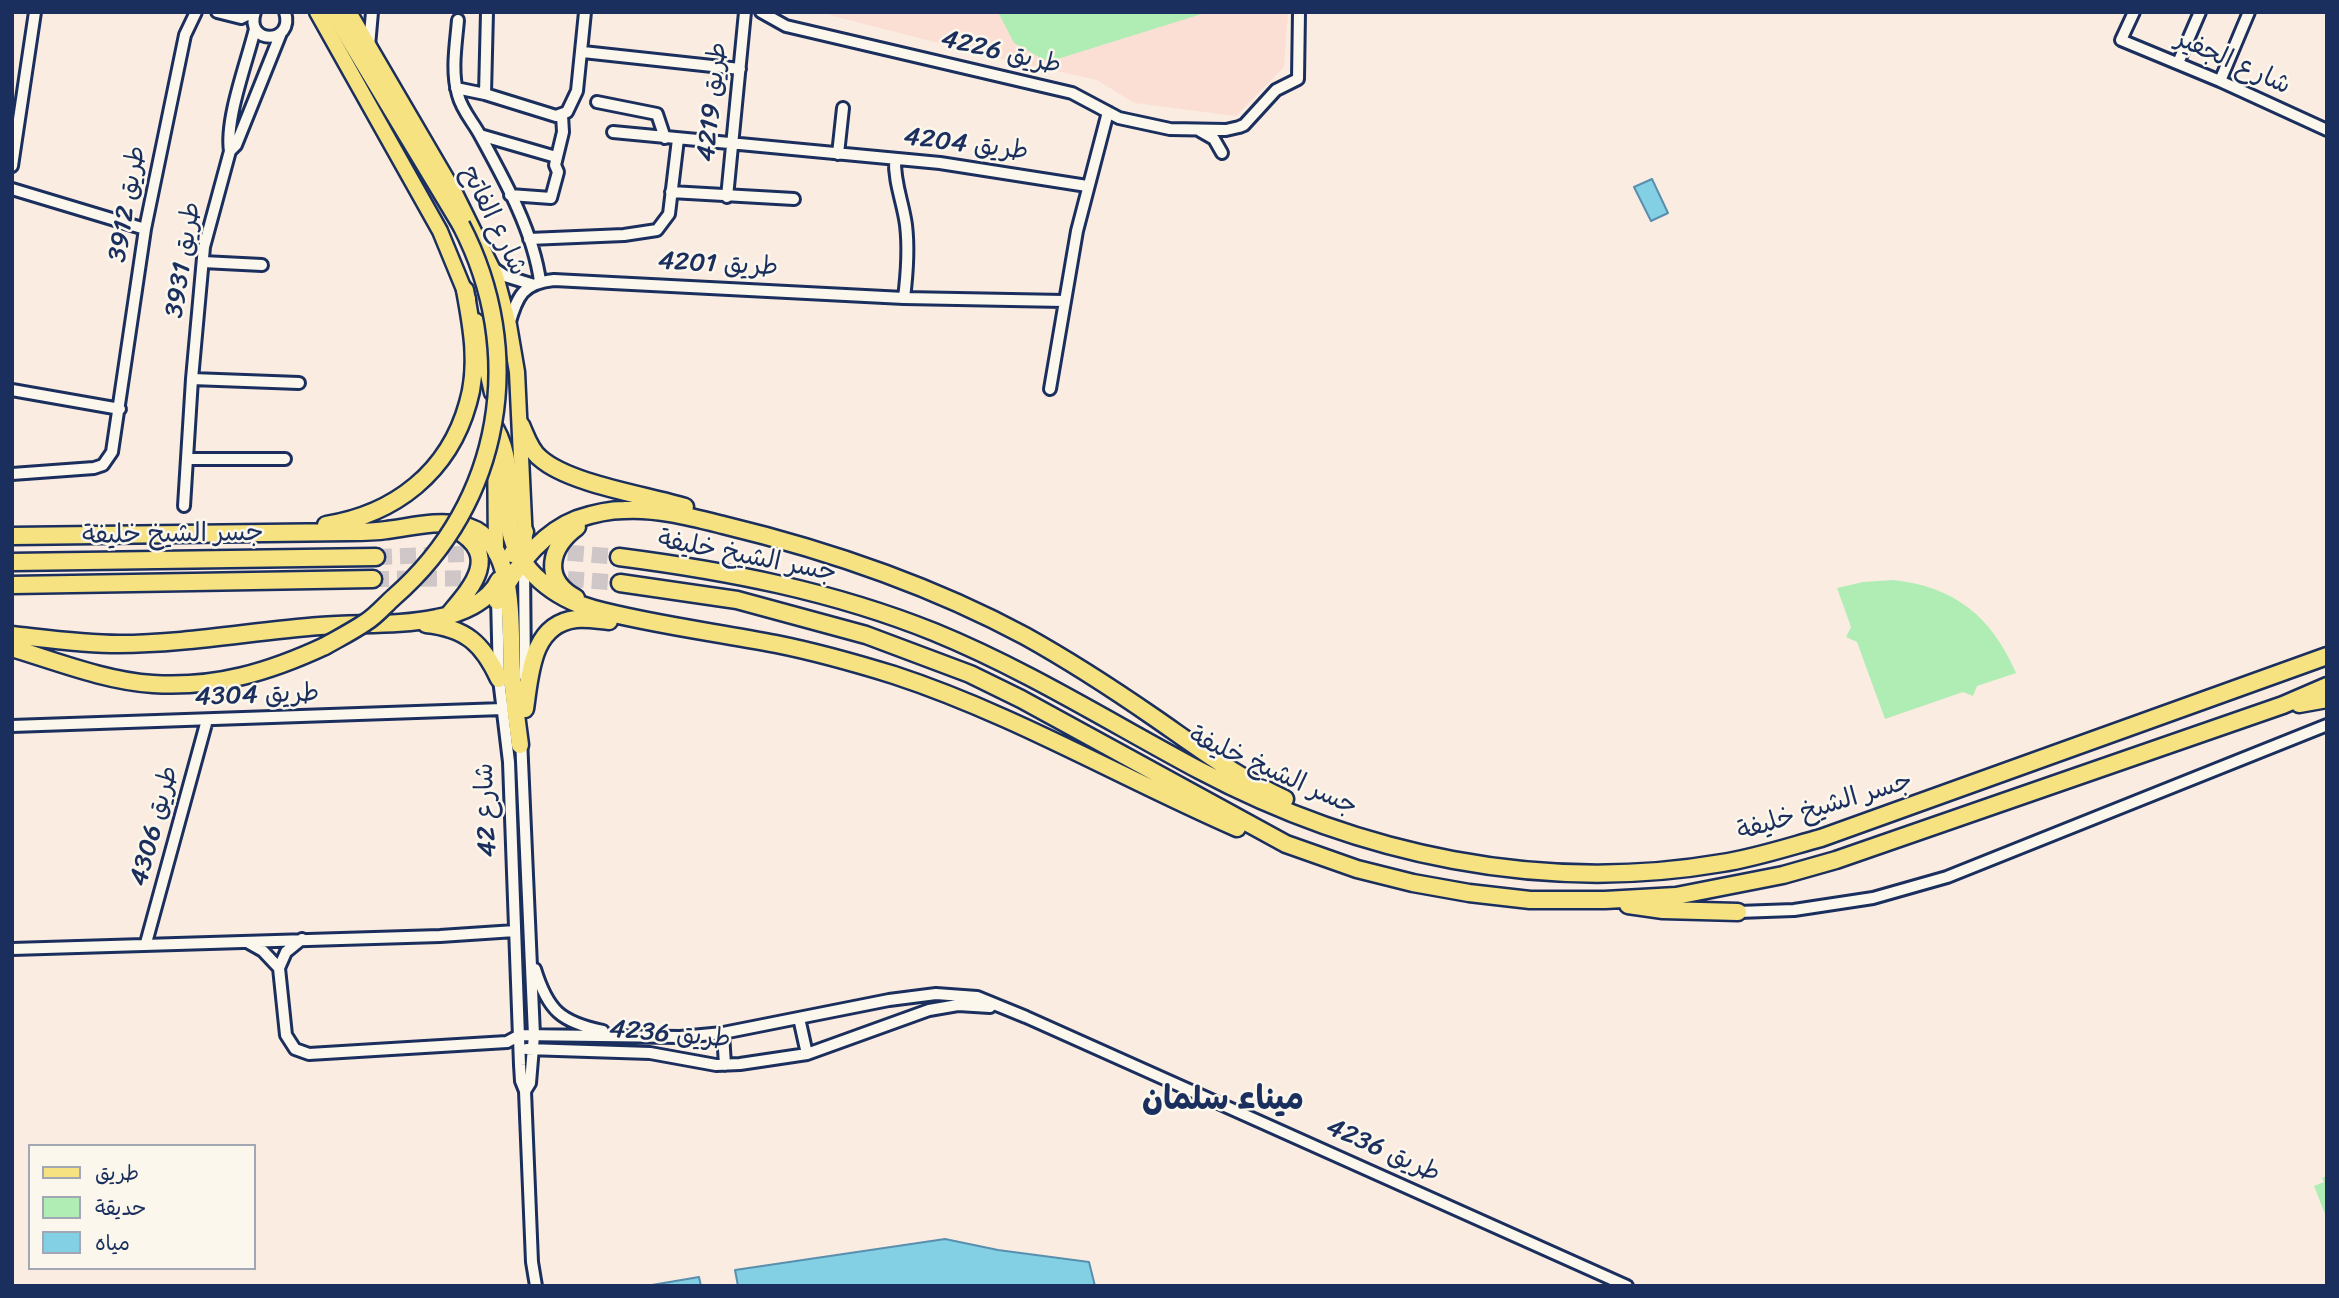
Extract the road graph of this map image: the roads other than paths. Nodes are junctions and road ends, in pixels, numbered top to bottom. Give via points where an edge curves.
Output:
1 (35, 12) edge
2 (196, 12) edge
3 (218, 12) edge
4 (254, 12) edge
5 (285, 12) edge
6 (317, 12) edge
7 (333, 12) edge
8 (349, 12) edge
9 (372, 12) edge
10 (487, 12) edge
11 (585, 12) edge
12 (745, 12) edge
13 (761, 12) edge
14 (1299, 12) edge
15 (2134, 12) edge
16 (2200, 12) edge
17 (2249, 12) edge
18 (458, 20) dead end
19 (256, 29) junction
20 (281, 33) junction
21 (369, 46) junction
22 (583, 52) junction
23 (2178, 63) junction
24 (740, 69) junction
25 (2220, 81) junction
26 (456, 88) junction
27 (485, 94) junction
28 (236, 102) junction
29 (597, 102) dead end
30 (249, 108) junction
31 (843, 108) dead end
32 (1108, 112) junction
33 (562, 115) junction
34 (1198, 130) junction
35 (2327, 130) edge
36 (613, 132) dead end
37 (480, 135) junction
38 (665, 138) junction
39 (678, 139) junction
40 (733, 145) junction
41 (230, 150) junction
42 (838, 153) junction
43 (1222, 153) dead end
44 (556, 157) junction
45 (895, 159) junction
46 (12, 166) edge
47 (1087, 186) junction
48 (12, 190) edge
49 (671, 192) junction
50 (510, 195) junction
51 (727, 197) junction
52 (793, 199) dead end
53 (145, 229) junction
54 (529, 239) junction
55 (203, 262) junction
56 (262, 265) dead end
57 (493, 268) junction
58 (536, 283) junction
59 (465, 290) junction
60 (904, 298) junction
61 (1064, 301) junction
62 (509, 325) junction
63 (192, 379) junction
64 (299, 383) dead end
65 (1050, 389) dead end
66 (12, 390) edge
67 (120, 409) junction
68 (521, 425) junction
69 (495, 428) junction
70 (188, 459) junction
71 (285, 459) dead end
72 (12, 474) edge
73 (184, 506) dead end
74 (596, 513) junction
75 (444, 523) junction
76 (743, 530) junction
77 (525, 532) junction
78 (280, 533) junction
79 (12, 536) edge
80 (516, 546) junction
81 (496, 551) junction
82 (376, 557) tunnel mouth
83 (619, 557) tunnel mouth
84 (524, 561) junction
85 (12, 562) edge
86 (373, 579) tunnel mouth
87 (620, 583) tunnel mouth
88 (501, 584) junction
89 (12, 586) edge
90 (524, 601) joint
91 (597, 610) junction
92 (449, 615) junction
93 (396, 622) junction
94 (654, 624) junction
95 (12, 635) edge
96 (12, 648) edge
97 (2327, 656) edge
98 (499, 679) junction
99 (2327, 686) edge
100 (2327, 699) edge
101 (2283, 705) junction
102 (503, 709) junction
103 (525, 709) junction
104 (207, 720) junction
105 (2327, 725) edge
106 (12, 726) edge
107 (520, 745) junction
108 (510, 821) junction
109 (524, 821) junction
110 (1334, 830) junction
111 (1286, 844) junction
112 (1605, 900) junction
113 (1738, 912) joint
114 (515, 931) junction
115 (302, 939) junction
116 (244, 940) junction
117 (146, 943) junction
118 (12, 949) edge
119 (531, 956) junction
120 (279, 968) junction
121 (1004, 1008) junction
122 (799, 1018) junction
123 (723, 1033) junction
124 (520, 1035) junction
125 (534, 1035) junction
126 (626, 1035) junction
127 (507, 1042) junction
128 (520, 1049) junction
129 (534, 1049) junction
130 (807, 1054) junction
131 (725, 1065) junction
132 (526, 1091) junction
133 (536, 1286) edge
134 (1628, 1286) edge

1 - 46 street
2 - 53 street, طريق 3912 via 185,35
3 - 4 street via 241,18
4 - 19 street, طريق 3931
5 - 20 street, طريق 3931
6 - 59 main road, شارع الفاتح via 435,220
7 - 96 highway, bridge via 461,225 482,269 496,331 499,375 493,429 485,458 449,534 418,575 369,621 282,666 257,673 205,683 151,684
8 - 21 main road, شارع الفاتح
9 - 21 street
10 - 27 street
11 - 22 street
12 - 24 street, طريق 4219
13 - 32 street, طريق 4226 via 786,26 1072,93
14 - 34 street, طريق 4226 via 1298,79 1276,90 1244,125
15 - 23 street, شارع الجفير via 2121,40
16 - 23 street
17 - 25 street
18 - 26 street
19 - 20 street via 270,37
19 - 28 street, طريق 3931
20 - 30 street, طريق 3931
21 - 57 main road, شارع الفاتح
22 - 24 street
22 - 33 street via 576,97
23 - 25 street, شارع الجفير
24 - 40 street, طريق 4219
25 - 35 street, شارع الجفير
26 - 27 street
26 - 37 street
27 - 33 street
28 - 30 street
28 - 41 street, طريق 3931
29 - 38 street via 657,114
30 - 41 street, طريق 3931
31 - 42 street
32 - 34 street, طريق 4226 via 1156,127
32 - 47 street
33 - 44 street
34 - 43 street via 1214,139
36 - 38 street, طريق 4204
37 - 44 street
37 - 50 street
38 - 39 street, طريق 4204
39 - 40 street, طريق 4204
39 - 49 street
40 - 42 street, طريق 4204
40 - 51 street, طريق 4219
41 - 55 street, طريق 3931 via 208,226
42 - 45 street, طريق 4204
44 - 50 street via 558,172 551,198
45 - 47 street, طريق 4204
45 - 60 street via 907,246
47 - 61 street
48 - 53 street
49 - 51 street, طريق 4219
49 - 54 street via 667,220 650,233
50 - 54 street
51 - 52 street, طريق 4219
53 - 67 street, طريق 3912
54 - 58 street
55 - 56 street
55 - 63 street, طريق 3931
57 - 58 street, طريق 4201
57 - 62 main road, شارع الفاتح
58 - 60 street, طريق 4201 via 591,281
58 - 62 street via 519,297
59 - 69 main road, شارع الفاتح via 488,371
59 - 78 highway via 472,334 472,380 450,446 418,484 378,512
60 - 61 street
61 - 65 street
62 - 68 main road, شارع الفاتح
63 - 64 street
63 - 70 street, طريق 3931
66 - 67 street
67 - 72 street, طريق 3912 via 112,453 103,465
68 - 76 highway via 532,449 555,468 709,514
68 - 77 main road, شارع الفاتح
69 - 80 highway via 504,451 510,530
69 - 81 main road, شارع الفاتح
70 - 71 street
70 - 73 street, طريق 3931
74 - 76 highway via 624,509 673,513
74 - 84 highway via 555,530
74 - 91 highway via 562,539 553,568 571,595
75 - 78 highway via 374,531
75 - 81 highway via 465,525
75 - 92 highway via 472,542 480,560 477,579
76 - 110 highway via 885,573 977,612 1126,698 1252,783 1313,812
77 - 80 highway
77 - 84 main road, شارع الفاتح
78 - 79 highway
80 - 84 highway
80 - 88 highway
81 - 88 highway
82 - 85 highway, جسر الشيخ خليفة
83 - 110 highway, جسر الشيخ خليفة via 800,588 931,631 1043,684 1240,790
84 - 88 highway
84 - 90 street, شارع الفاتح
84 - 91 highway via 554,593
86 - 89 highway, جسر الشيخ خليفة
87 - 111 highway, جسر الشيخ خليفة via 737,600 923,655 1069,724
88 - 92 highway via 482,600
88 - 98 street, شارع 42
88 - 107 highway
90 - 103 street, شارع 42
91 - 94 highway
92 - 93 highway
93 - 95 highway via 144,644
93 - 98 highway via 457,630 479,645
94 - 103 highway via 574,619 551,630 534,655
94 - 111 highway via 777,644 933,688 1236,827
97 - 110 highway, جسر الشيخ خليفة via 1821,838 1724,863 1661,872 1529,871 1421,854
98 - 102 street, شارع 42
99 - 101 highway, جسر الشيخ خليفة
100 - 101 highway
101 - 112 highway, جسر الشيخ خليفة via 1836,860 1700,892
102 - 104 street, طريق 4304
102 - 108 street, شارع 42
103 - 107 street, شارع 42
104 - 106 street, طريق 4304
104 - 117 street, طريق 4306
105 - 113 street via 1947,877 1873,898 1794,910
107 - 109 street, شارع 42
108 - 109 street
108 - 114 street, شارع 42
109 - 119 street, شارع 42
111 - 112 highway, جسر الشيخ خليفة via 1357,869 1469,893 1530,900
112 - 113 highway via 1663,910
114 - 115 street
114 - 124 street, شارع 42
115 - 116 street
115 - 120 street via 286,952
116 - 117 street
116 - 120 street
117 - 118 street
119 - 125 street, شارع 42
119 - 126 street via 541,988 556,1013 581,1026
120 - 127 street via 286,1035 295,1049 309,1054
121 - 122 street, طريق 4236 via 977,997 936,994
121 - 130 street, طريق 4236 via 958,1005 929,1010
121 - 134 street, طريق 4236
122 - 123 street, طريق 4236
122 - 130 street
123 - 126 street, طريق 4236
123 - 131 street
124 - 125 street
124 - 127 street
124 - 128 street, شارع 42
125 - 126 street, طريق 4236
125 - 129 street, شارع 42
127 - 128 street
128 - 129 street
128 - 132 street, شارع 42 via 521,1082
129 - 131 street, طريق 4236 via 650,1053
129 - 132 street, شارع 42
130 - 131 street, طريق 4236
132 - 133 street, شارع 42

